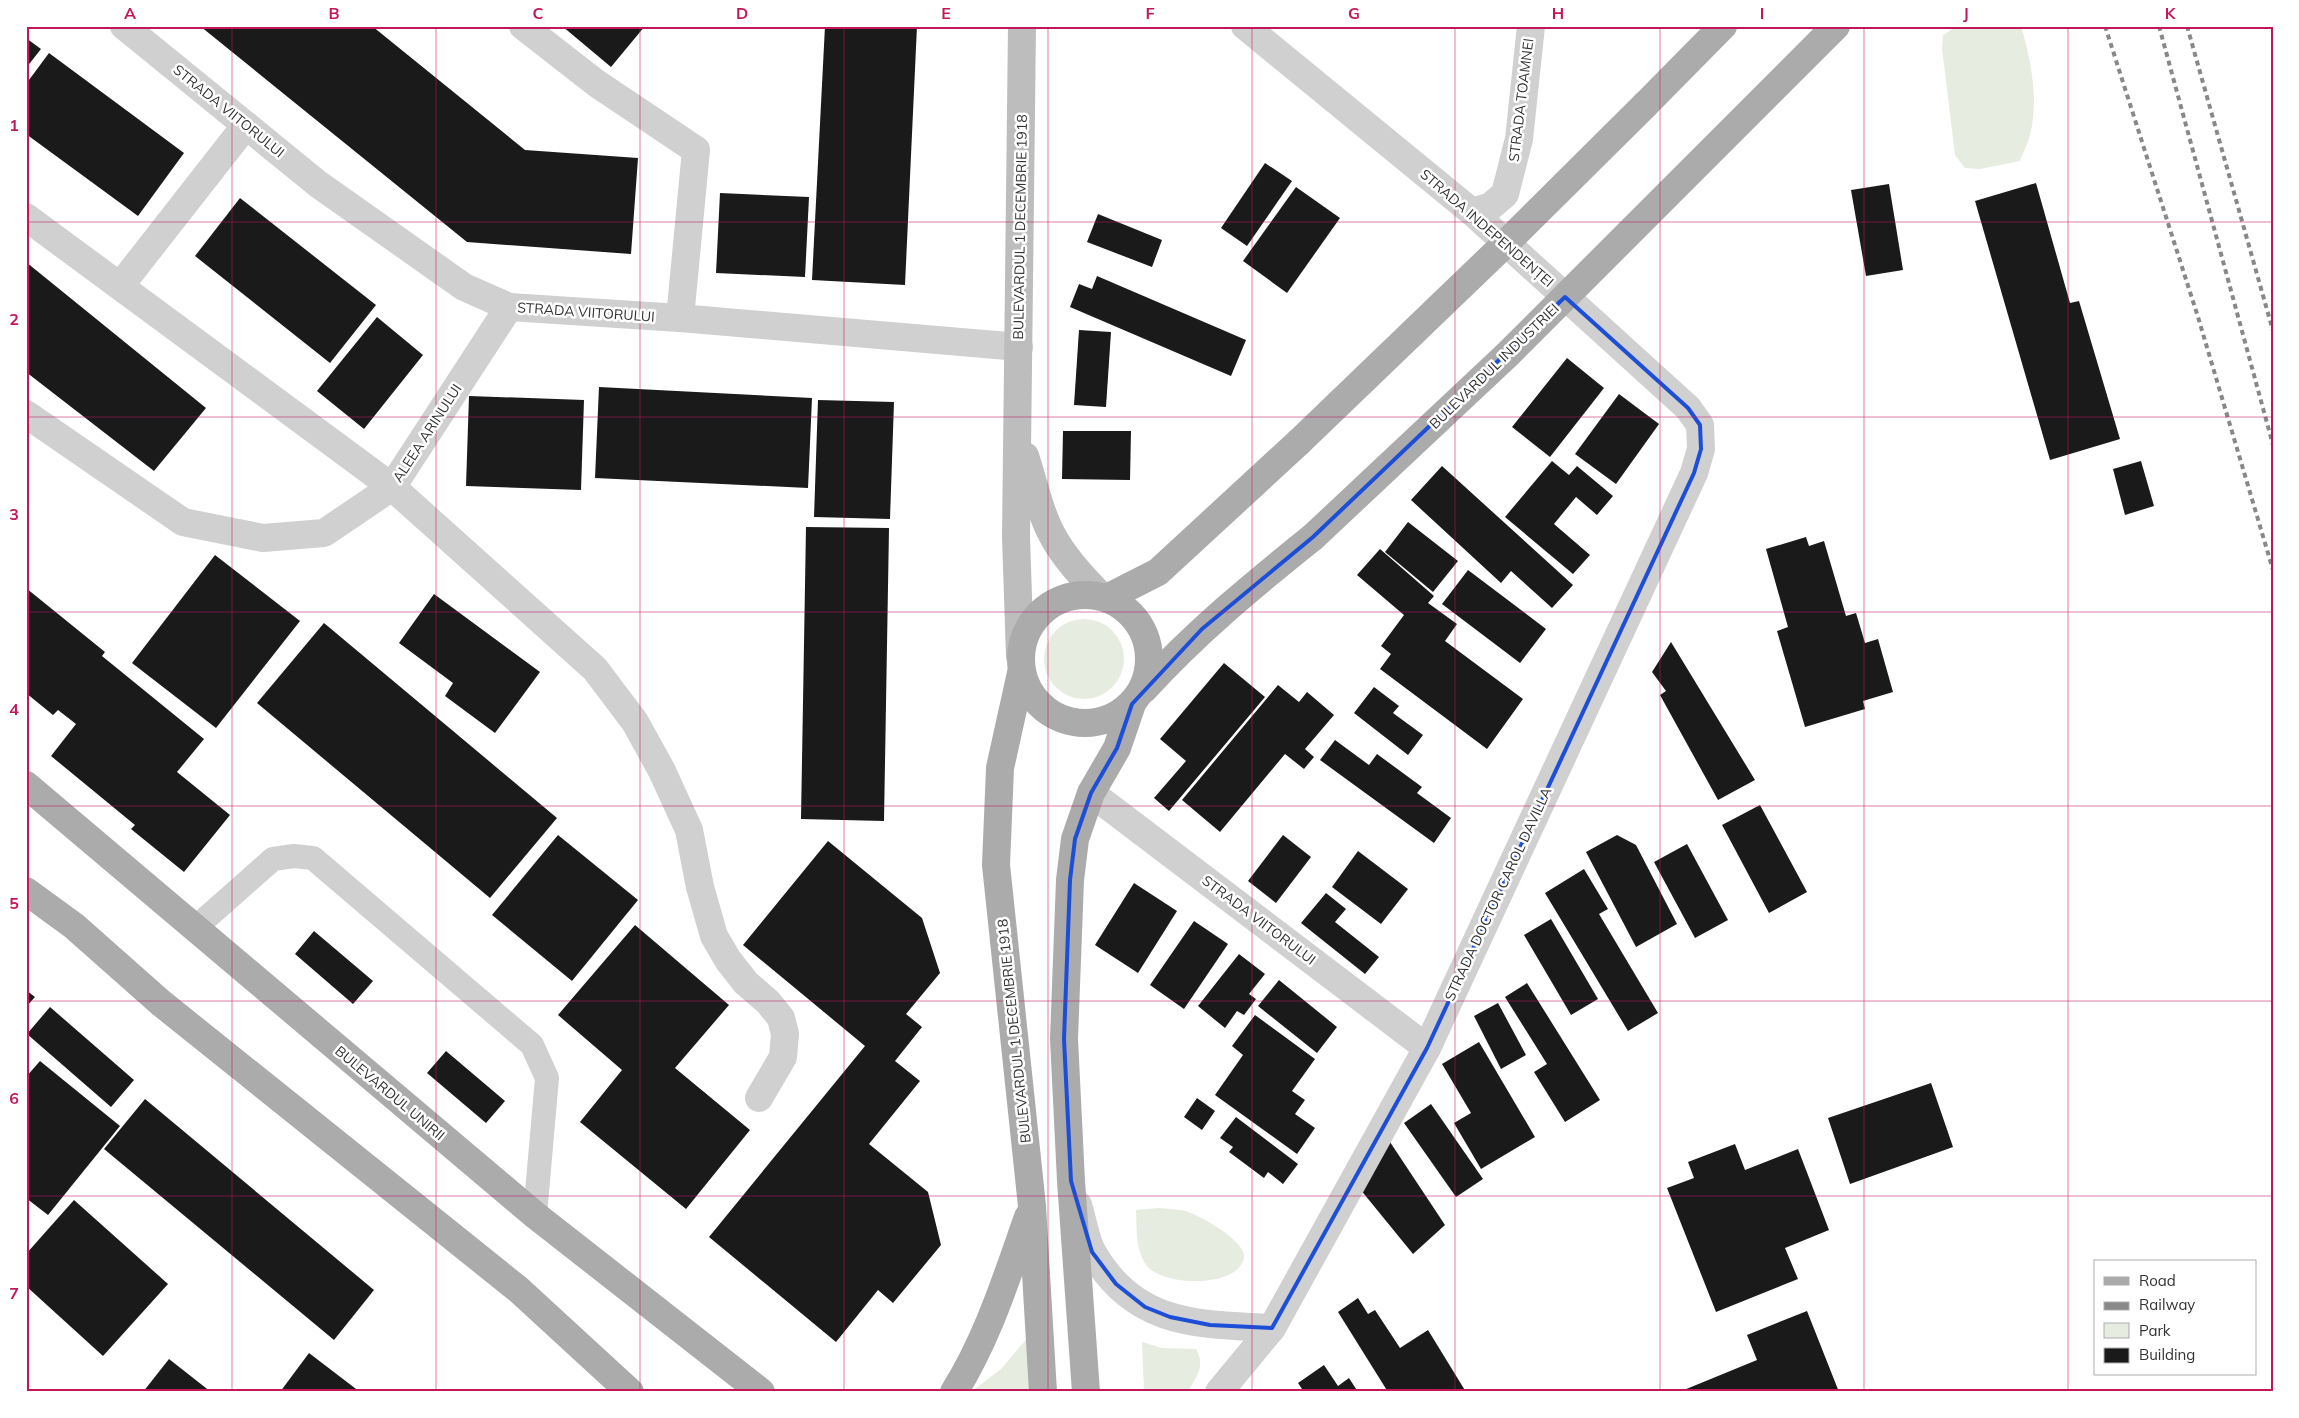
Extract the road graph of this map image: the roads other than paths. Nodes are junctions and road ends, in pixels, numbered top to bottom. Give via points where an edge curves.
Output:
1 (124, 26) edge
2 (523, 26) edge
3 (1022, 26) edge
4 (1245, 26) edge
5 (1531, 26) edge
6 (1723, 26) edge
7 (1836, 26) edge
8 (246, 125) junction
9 (1472, 212) junction
10 (26, 217) edge
11 (120, 286) junction
12 (509, 307) junction
13 (680, 318) junction
14 (1019, 347) junction
15 (26, 414) edge
16 (1017, 428) junction
17 (1701, 449) joint
18 (392, 487) junction
19 (1104, 598) junction
20 (1021, 665) junction
21 (1136, 699) junction
22 (26, 785) edge
23 (1091, 793) junction
24 (26, 892) edge
25 (195, 928) junction
26 (1427, 1048) junction
27 (759, 1098) dead end
28 (1071, 1181) junction
29 (1032, 1206) junction
30 (535, 1215) junction
31 (1272, 1328) junction
32 (630, 1392) edge
33 (761, 1392) edge
34 (954, 1392) edge
35 (1043, 1392) edge
36 (1086, 1392) edge
37 (1219, 1392) edge

1 - 8 street, STRADA VIITORULUI
2 - 13 street via 596,83 696,150
3 - 14 main road, BULEVARDUL 1 DECEMBRIE 1918
4 - 9 street, STRADA INDEPENDENȚEI
5 - 9 street, STRADA TOAMNEI via 1519,139 1505,194 1491,206
6 - 19 main road, bridge via 1506,243 1300,442 1158,572
7 - 21 main road, BULEVARDUL INDUSTRIEI, bridge via 1508,354 1313,537 1202,629
8 - 11 street
8 - 12 street, STRADA VIITORULUI via 318,184 464,287
9 - 17 street, STRADA INDEPENDENȚEI via 1688,408 1700,425
10 - 11 street
11 - 18 street
12 - 13 street, STRADA VIITORULUI
12 - 18 street, ALEEA ARINULUI
13 - 14 street, STRADA VIITORULUI
14 - 16 main road, BULEVARDUL 1 DECEMBRIE 1918
15 - 18 street, ALEEA ARINULUI via 183,522 263,538 324,533
16 - 19 main road, BULEVARDUL 1 DECEMBRIE 1918 via 1040,506 1054,540 1084,579
16 - 20 main road, BULEVARDUL 1 DECEMBRIE 1918 via 1016,537
17 - 26 street, STRADA DOCTOR CAROL DAVILLA via 1694,473
18 - 27 street via 595,669 635,722 689,830 714,936 746,983 768,1002 780,1018 785,1034 783,1058
19 - 20 main road via 1086,594 1069,596 1047,607 1030,625 1023,640
19 - 21 main road via 1122,606 1134,617 1148,646 1146,678
20 - 21 main road via 1029,692 1042,708 1071,722 1098,723 1116,716
20 - 29 main road, BULEVARDUL 1 DECEMBRIE 1918 via 1000,768 996,865
21 - 23 main road via 1117,748
22 - 25 main road, BULEVARDUL UNIRII
23 - 26 street, STRADA VIITORULUI
23 - 28 main road via 1075,839 1070,880 1064,1039
24 - 32 main road via 74,926 161,1003 520,1290
25 - 30 main road, BULEVARDUL UNIRII
25 - 30 lane via 273,859 313,858 532,1045 548,1078
26 - 31 street, STRADA DOCTOR CAROL DAVILLA
28 - 31 street via 1092,1252 1116,1284 1145,1307 1170,1317 1210,1324
28 - 36 main road
29 - 34 main road via 987,1328
29 - 35 main road, BULEVARDUL 1 DECEMBRIE 1918
30 - 33 main road, BULEVARDUL UNIRII
31 - 37 street, STRADA DOCTOR CAROL DAVILLA

